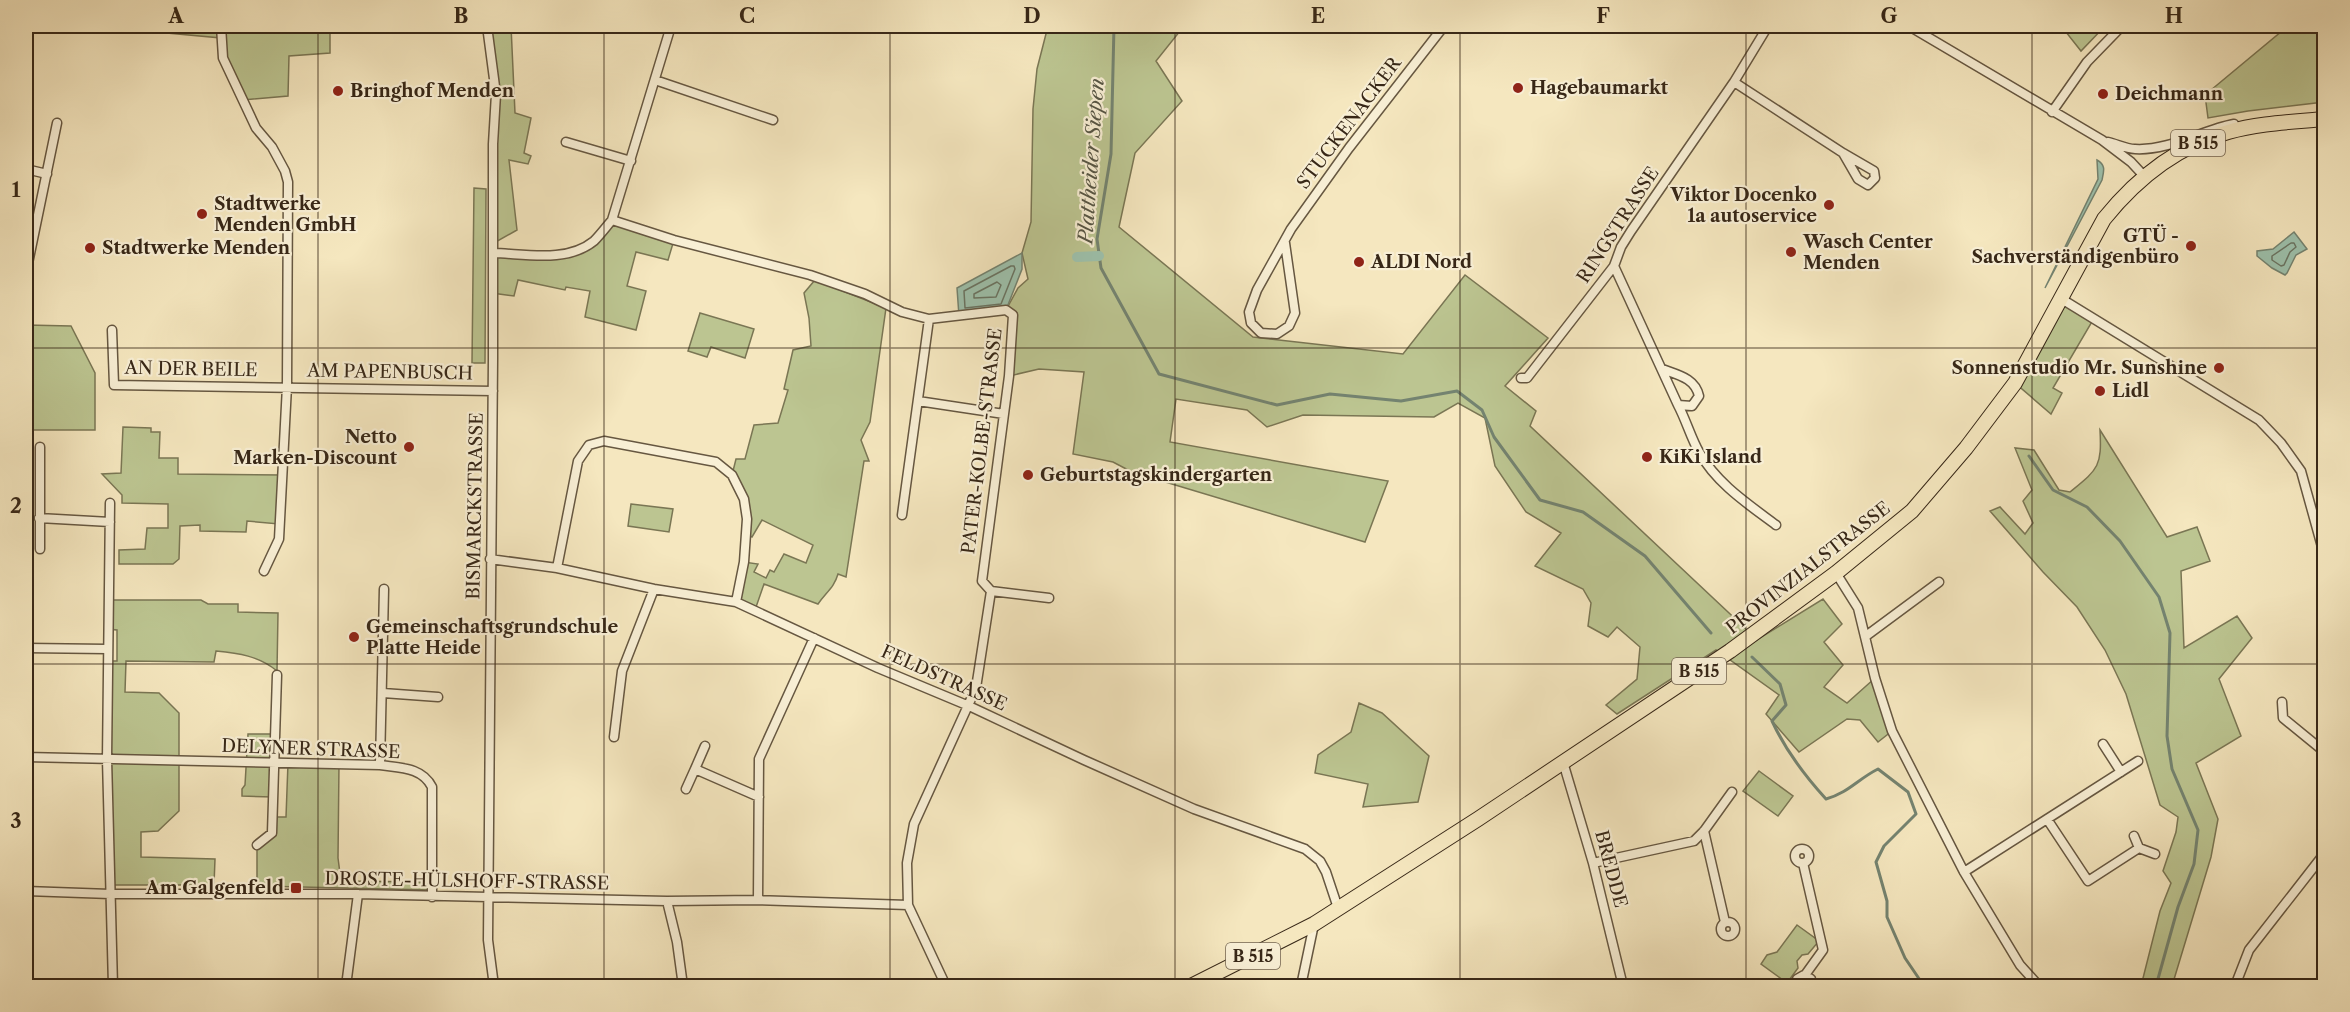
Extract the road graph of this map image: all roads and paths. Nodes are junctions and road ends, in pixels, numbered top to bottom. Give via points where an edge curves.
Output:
1 (221, 26) edge
2 (487, 26) edge
3 (671, 26) edge
4 (1444, 26) edge
5 (1768, 26) edge
6 (1909, 26) edge
7 (2122, 26) edge
8 (655, 80) junction
9 (1734, 82) junction
10 (2052, 112) junction
11 (2325, 119) edge
12 (773, 120) dead end
13 (57, 123) dead end
14 (2258, 126) junction
15 (2102, 140) junction
16 (566, 142) dead end
17 (1843, 153) dead end
18 (631, 161) junction
19 (26, 169) edge
20 (47, 174) junction
21 (2144, 176) junction
22 (612, 220) junction
23 (1285, 243) junction
24 (494, 253) junction
25 (1614, 266) junction
26 (26, 273) edge
27 (2060, 298) junction
28 (929, 319) junction
29 (112, 330) dead end
30 (1662, 369) junction
31 (1521, 378) dead end
32 (287, 386) junction
33 (493, 392) junction
34 (918, 401) junction
35 (1678, 405) junction
36 (1004, 414) junction
37 (40, 447) dead end
38 (110, 502) dead end
39 (902, 515) dead end
40 (39, 518) junction
41 (110, 522) junction
42 (1776, 525) dead end
43 (2321, 526) edge
44 (40, 549) dead end
45 (2325, 555) edge
46 (490, 559) junction
47 (557, 568) junction
48 (264, 572) dead end
49 (1836, 573) junction
50 (1939, 582) dead end
51 (384, 589) dead end
52 (654, 590) junction
53 (991, 591) junction
54 (1049, 598) dead end
55 (736, 602) junction
56 (1866, 636) junction
57 (814, 638) junction
58 (26, 648) edge
59 (107, 650) junction
60 (277, 675) dead end
61 (382, 693) junction
62 (438, 697) dead end
63 (2282, 702) dead end
64 (969, 706) junction
65 (614, 737) dead end
66 (2103, 744) dead end
67 (705, 746) dead end
68 (26, 751) edge
69 (26, 757) edge
70 (2325, 757) edge
71 (107, 759) junction
72 (2138, 761) dead end
73 (1563, 762) junction
74 (274, 763) junction
75 (380, 765) junction
76 (695, 769) junction
77 (2121, 772) junction
78 (686, 789) dead end
79 (1732, 792) dead end
80 (759, 797) junction
81 (2047, 819) junction
82 (1704, 831) junction
83 (2134, 836) dead end
84 (257, 845) dead end
85 (2139, 848) junction
86 (2155, 854) dead end
87 (2325, 854) edge
88 (1593, 863) junction
89 (1803, 863) dead end
90 (1964, 872) junction
91 (26, 891) edge
92 (110, 894) junction
93 (358, 894) junction
94 (432, 897) junction
95 (488, 898) junction
96 (758, 900) junction
97 (668, 901) junction
98 (908, 905) junction
99 (1338, 908) junction
100 (1725, 922) dead end
101 (1314, 924) junction
102 (1810, 982) edge
103 (113, 987) edge
104 (346, 987) edge
105 (494, 987) edge
106 (683, 987) edge
107 (946, 987) edge
108 (1191, 987) edge
109 (1301, 987) edge
110 (1623, 987) edge
111 (1796, 987) edge
112 (2039, 987) edge
113 (2235, 987) edge

1 - 32 street, AM PAPENBUSCH via 224,60 256,128 272,147 288,182
2 - 24 street, BISMARCKSTRASSE via 496,94
3 - 8 street
4 - 23 street, STUCKENACKER via 1349,148
5 - 9 street, RINGSTRASSE
6 - 10 street
7 - 10 street via 2087,62
8 - 12 street
8 - 18 street
9 - 17 street
9 - 25 street, RINGSTRASSE via 1631,231
10 - 15 street
11 - 14 main road, PROVINZIALSTRASSE / B 515
13 - 20 street
14 - 15 street, PROVINZIALSTRASSE via 2250,122 2220,127 2146,149 2133,150
14 - 21 main road, PROVINZIALSTRASSE / B 515 via 2195,144
15 - 21 street
16 - 18 street
18 - 22 street
19 - 20 street
20 - 26 street
21 - 27 main road, PROVINZIALSTRASSE / B 515 via 2104,219
22 - 24 street via 593,242 570,254
22 - 28 street, PATER-KOLBE-STRASSE via 810,275
23 - 23 street, STUCKENACKER via 1257,290 1249,312 1251,323 1261,333 1277,334 1289,326 1295,314
24 - 33 street, BISMARCKSTRASSE
25 - 30 street
25 - 31 street, RINGSTRASSE via 1527,378
27 - 43 street via 2259,420 2301,471
27 - 49 main road, PROVINZIALSTRASSE / B 515 via 2016,383 1966,448 1912,511
28 - 34 street
28 - 36 street, PATER-KOLBE-STRASSE via 1006,310 1013,315
29 - 32 street, AN DER BEILE via 114,385
30 - 35 street
30 - 35 street via 1685,377 1697,387 1699,396 1692,406
32 - 33 street, AM PAPENBUSCH
32 - 48 street, AM PAPENBUSCH via 279,539
33 - 46 street, BISMARCKSTRASSE
34 - 36 street
34 - 39 street
35 - 42 street via 1710,468 1742,500
36 - 53 street, PATER-KOLBE-STRASSE via 982,581
37 - 40 street
38 - 41 street
40 - 41 street
40 - 44 street
41 - 59 street
43 - 45 street
46 - 47 street, FELDSTRASSE
46 - 95 street, BISMARCKSTRASSE
47 - 52 street, FELDSTRASSE
47 - 55 street via 578,461 588,446 604,441 645,448 716,462 732,475 744,499 747,519
49 - 56 street via 1858,608
49 - 73 main road, PROVINZIALSTRASSE / B 515 via 1730,651
50 - 56 street
51 - 61 street
52 - 55 street, FELDSTRASSE
52 - 65 street via 622,671
53 - 54 street
53 - 64 street, PATER-KOLBE-STRASSE via 976,688
55 - 57 street, FELDSTRASSE
56 - 90 street via 1892,731
57 - 64 street, FELDSTRASSE
57 - 80 street via 759,759
58 - 59 street
59 - 71 street
60 - 74 street
61 - 62 street
61 - 75 street
63 - 70 street via 2283,718
64 - 98 street, PATER-KOLBE-STRASSE via 914,824 907,863
64 - 99 street, FELDSTRASSE via 1194,809 1305,849 1320,861
66 - 77 street
67 - 76 street
68 - 69 street
69 - 71 street, DELYNER STRASSE
71 - 74 street, DELYNER STRASSE
71 - 92 street
72 - 77 street
73 - 88 street, BREDDE
73 - 99 main road, PROVINZIALSTRASSE / B 515
74 - 75 street, DELYNER STRASSE
74 - 84 street via 272,833
75 - 94 street, DELYNER STRASSE via 418,772 428,778 432,787
76 - 78 street
76 - 80 street
77 - 81 street
79 - 82 street
80 - 96 street
81 - 85 street via 2088,881
81 - 90 street
82 - 88 street via 1687,844
82 - 100 street
83 - 85 street
85 - 86 street
87 - 113 street via 2249,950
88 - 110 street, BREDDE
89 - 102 street via 1823,950
90 - 112 street via 2020,965
91 - 92 street, DROSTE-HÜLSHOFF-STRASSE
92 - 93 street, DROSTE-HÜLSHOFF-STRASSE
92 - 103 street
93 - 94 street, DROSTE-HÜLSHOFF-STRASSE
93 - 104 street
94 - 95 street, DROSTE-HÜLSHOFF-STRASSE
95 - 97 street, DROSTE-HÜLSHOFF-STRASSE
95 - 105 street, BISMARCKSTRASSE via 488,954
96 - 97 street, DROSTE-HÜLSHOFF-STRASSE
96 - 98 street, DROSTE-HÜLSHOFF-STRASSE
97 - 106 street
98 - 107 street, PATER-KOLBE-STRASSE
99 - 101 main road, B 515
101 - 108 main road, B 515
101 - 109 street
102 - 111 street via 1798,977

